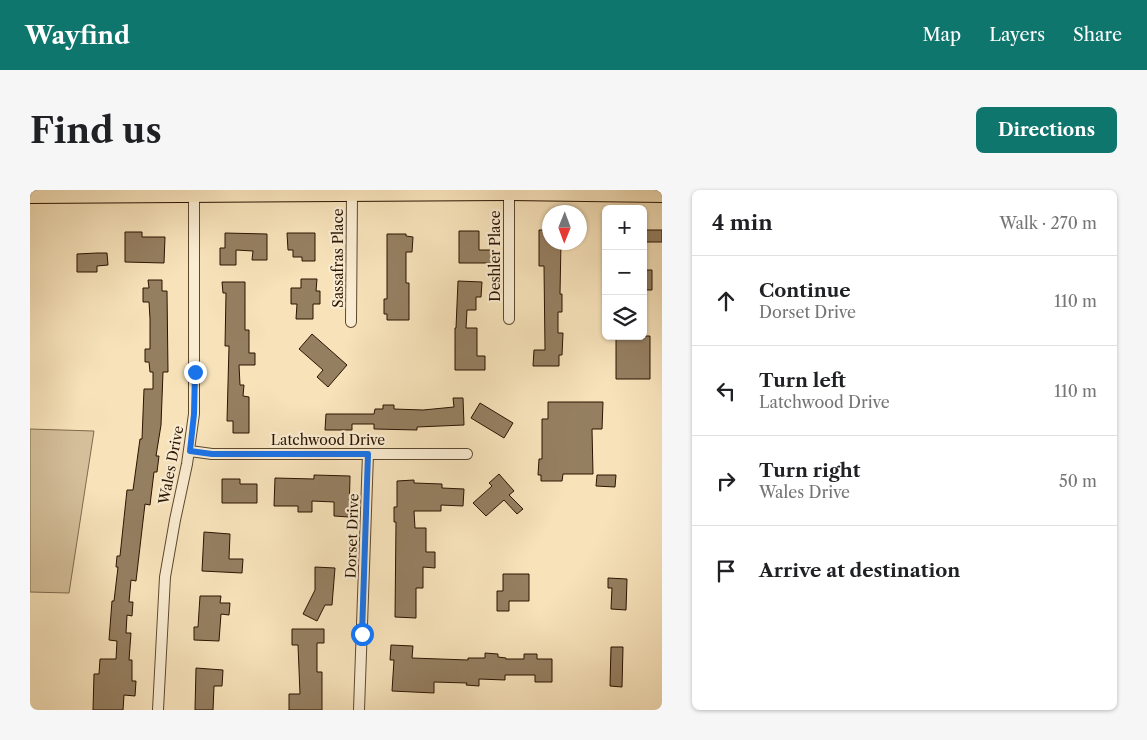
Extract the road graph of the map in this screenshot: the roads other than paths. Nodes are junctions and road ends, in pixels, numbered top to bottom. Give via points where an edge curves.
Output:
1 (509, 193) junction
2 (352, 194) junction
3 (194, 195) junction
4 (30, 196) edge
5 (662, 196) edge
6 (509, 319) dead end
7 (351, 322) dead end
8 (190, 451) junction
9 (368, 454) junction
10 (467, 454) dead end
11 (158, 710) edge
12 (359, 710) edge

1 - 2 main road
1 - 5 main road
1 - 6 street, Deshler Place
2 - 3 main road
2 - 7 street, Sassafras Place
3 - 4 main road
3 - 8 street, Wales Drive via 195,381
8 - 9 street, Latchwood Drive via 212,454
8 - 11 street, Wales Drive via 165,577
9 - 10 street, Latchwood Drive
9 - 12 street, Dorset Drive

